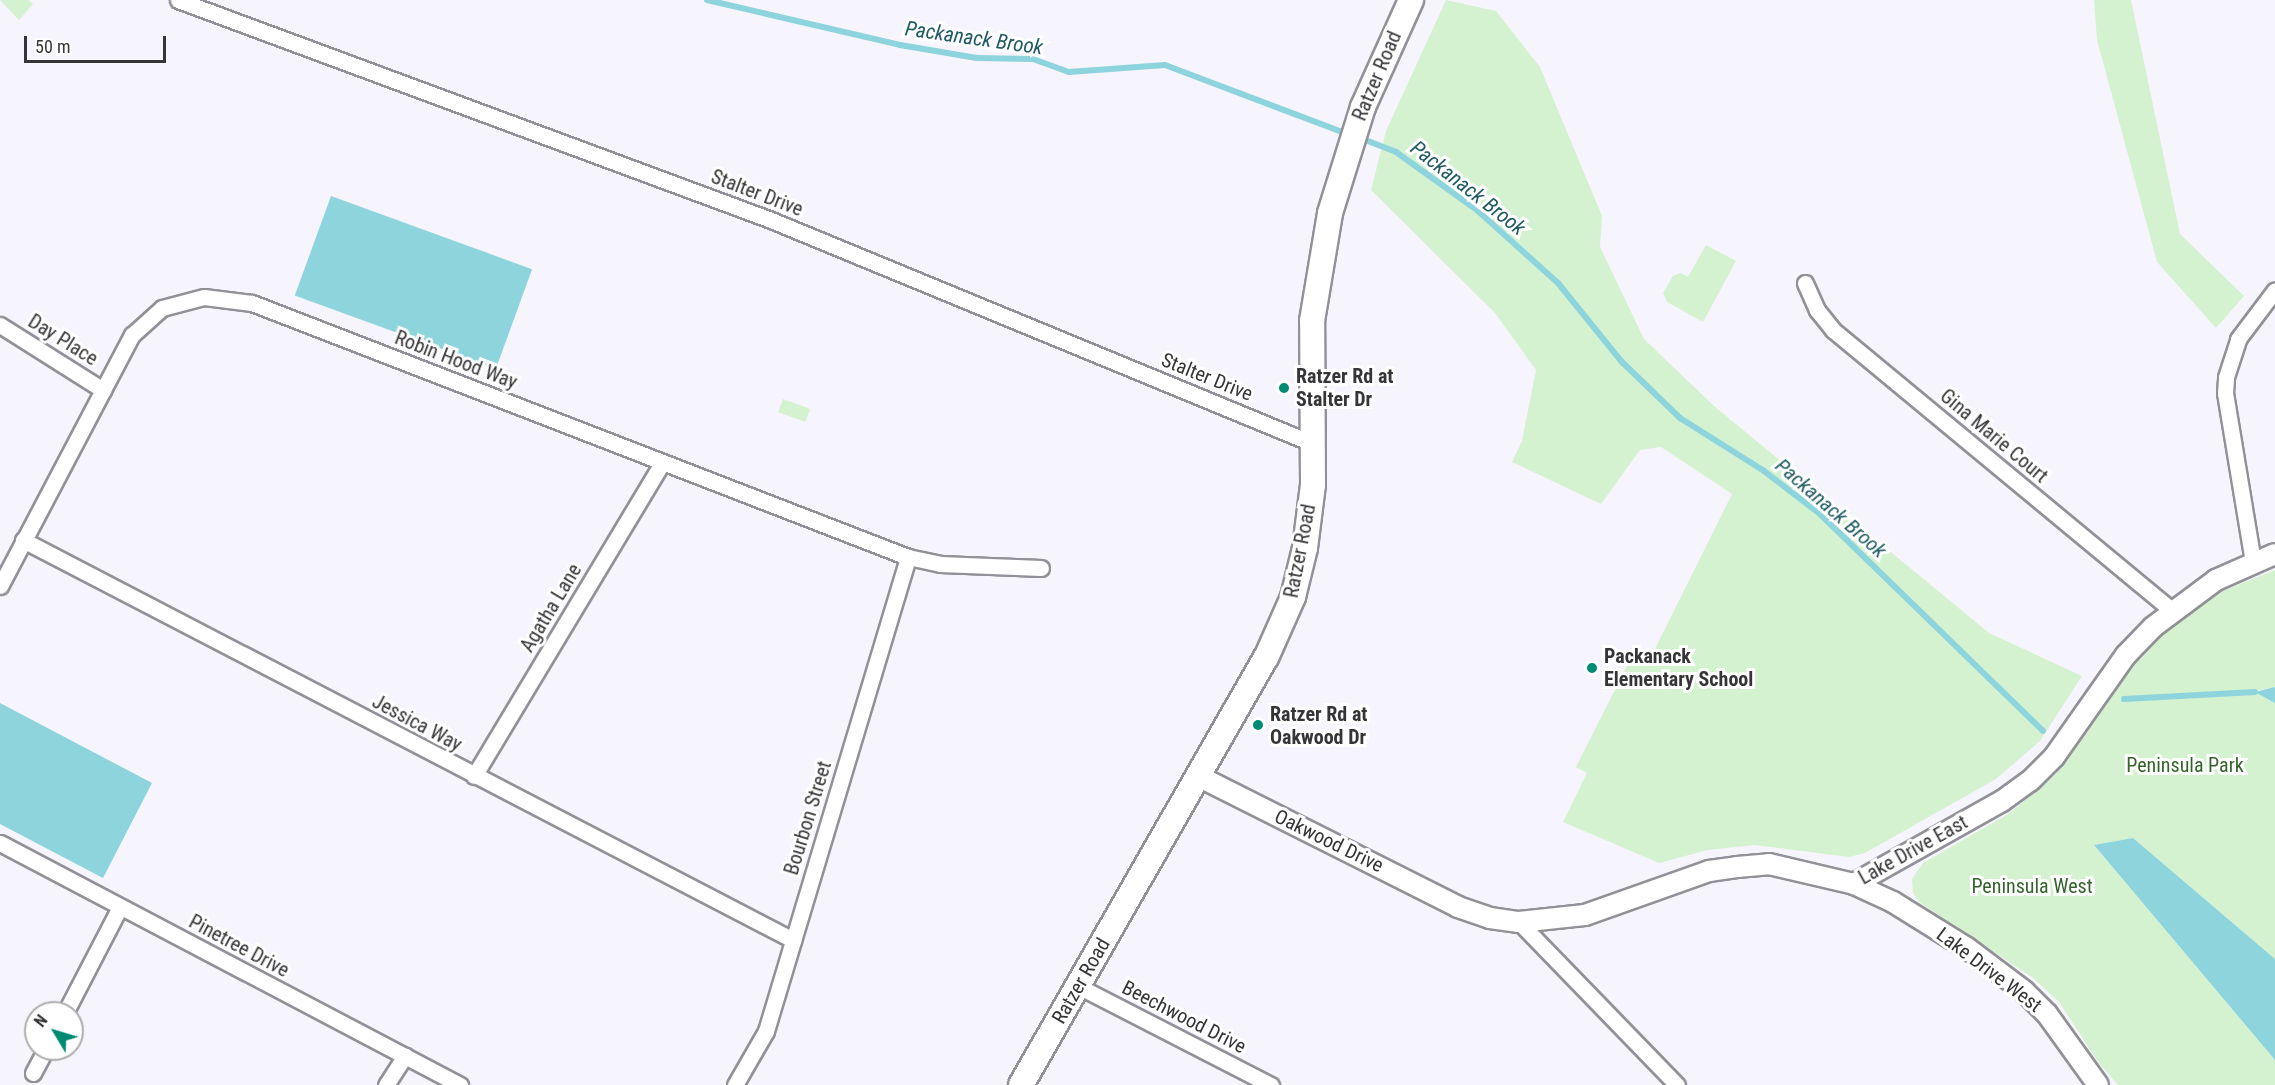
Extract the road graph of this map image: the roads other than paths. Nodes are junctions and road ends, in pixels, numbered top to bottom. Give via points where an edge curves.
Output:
1 (178, 0) edge
2 (1411, 0) edge
3 (1806, 283) dead end
4 (2275, 290) edge
5 (0, 325) edge
6 (103, 390) junction
7 (1314, 444) junction
8 (663, 462) junction
9 (23, 540) junction
10 (2275, 554) edge
11 (908, 557) junction
12 (2253, 562) junction
13 (1041, 568) dead end
14 (0, 586) edge
15 (2171, 610) junction
16 (474, 776) junction
17 (1198, 776) junction
18 (0, 843) edge
19 (1854, 884) junction
20 (120, 907) junction
21 (1458, 907) joint
22 (1519, 922) junction
23 (793, 940) junction
24 (1078, 986) junction
25 (71, 1001) edge
26 (405, 1056) junction
27 (40, 1061) edge
28 (33, 1073) dead end
29 (386, 1085) edge
30 (460, 1085) edge
31 (735, 1085) edge
32 (1021, 1085) edge
33 (1271, 1085) edge
34 (1677, 1085) edge
35 (2097, 1085) edge

1 - 7 street, Stalter Drive via 771,220
2 - 7 main road, Ratzer Road via 1352,139 1330,213 1312,321
3 - 15 street, Gina Marie Court via 1817,310 1833,330
4 - 12 street via 2238,339 2226,377 2225,393
5 - 6 street, Day Place
6 - 8 street, Robin Hood Way via 132,335 145,320 181,300 228,297
6 - 9 street, Robin Hood Way
7 - 17 main road, Ratzer Road via 1305,548 1293,597 1266,658
8 - 11 street, Robin Hood Way
8 - 16 street, Agatha Lane
9 - 14 street, Robin Hood Way
9 - 16 street, Jessica Way
10 - 12 street, Lake Drive East
11 - 13 street, Robin Hood Way via 940,564
11 - 23 street, Bourbon Street
12 - 15 street, Lake Drive East via 2216,580
15 - 19 street, Lake Drive East via 2126,655 2074,730 2030,781 2002,801
16 - 23 street, Jessica Way
17 - 21 street, Oakwood Drive
17 - 24 main road, Ratzer Road
18 - 20 street, Pinetree Drive
19 - 22 street, Lake Drive East via 1769,864 1737,867 1709,872 1585,915
19 - 35 street, Lake Drive West via 1893,902 1967,948 2024,991 2047,1014
20 - 25 street
20 - 26 street, Pinetree Drive
21 - 22 street, Lake Drive East
22 - 34 street
23 - 31 street, Bourbon Street via 766,1031
24 - 32 main road, Ratzer Road
24 - 33 street, Beechwood Drive
26 - 29 street
26 - 30 street, Pinetree Drive
27 - 28 street

